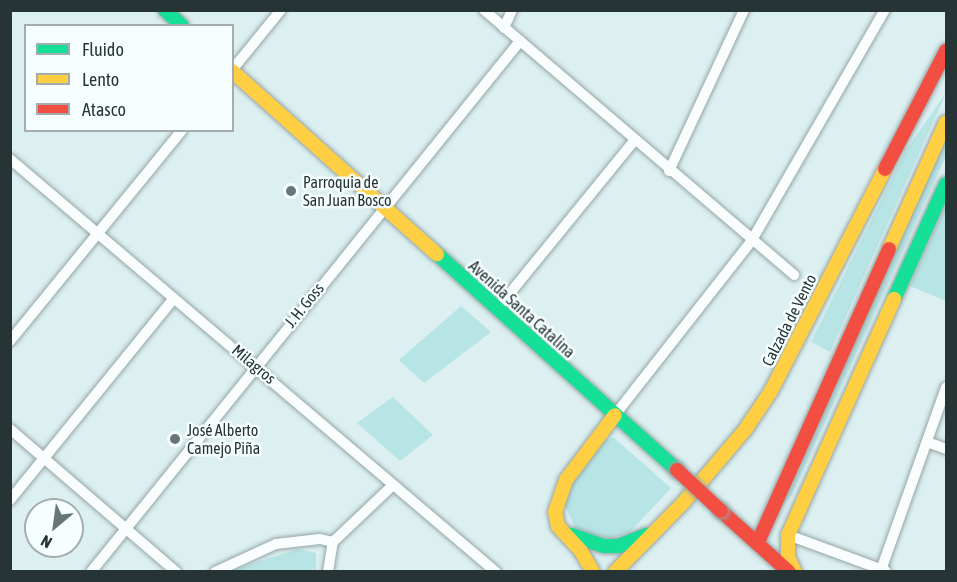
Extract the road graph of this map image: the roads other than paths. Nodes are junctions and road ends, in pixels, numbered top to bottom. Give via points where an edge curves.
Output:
1 (165, 10) edge
2 (281, 10) edge
3 (484, 10) edge
4 (512, 10) edge
5 (744, 10) edge
6 (885, 10) edge
7 (180, 24) edge
8 (504, 27) junction
9 (520, 41) junction
10 (946, 51) edge
11 (234, 69) edge
12 (946, 69) edge
13 (234, 73) edge
14 (946, 122) edge
15 (180, 132) edge
16 (900, 139) junction
17 (635, 140) junction
18 (10, 159) edge
19 (669, 171) junction
20 (946, 184) edge
21 (384, 207) junction
22 (97, 233) junction
23 (752, 240) junction
24 (794, 275) dead end
25 (174, 298) junction
26 (497, 309) junction
27 (10, 341) edge
28 (256, 365) junction
29 (946, 387) edge
30 (615, 415) junction
31 (10, 429) edge
32 (927, 442) junction
33 (946, 448) edge
34 (44, 456) junction
35 (393, 485) junction
36 (560, 496) junction
37 (10, 500) edge
38 (126, 528) junction
39 (655, 532) junction
40 (788, 535) junction
41 (333, 542) junction
42 (758, 542) junction
43 (884, 571) edge
44 (91, 572) edge
45 (176, 572) edge
46 (215, 572) edge
47 (327, 572) edge
48 (496, 572) edge
49 (593, 572) edge
50 (615, 572) edge
51 (789, 572) edge
52 (795, 572) edge

1 - 7 main road
2 - 11 street
3 - 8 street
4 - 8 street
5 - 19 street
6 - 23 street
8 - 9 street
9 - 17 street
9 - 21 street, J. H. Goss
10 - 16 main road, Calzada de Vento
12 - 16 main road
13 - 21 main road, Avenida Santa Catalina
14 - 42 main road
15 - 22 street
16 - 39 main road, Calzada de Vento via 771,391 738,438
17 - 19 street
17 - 26 street
18 - 22 street, Milagros
19 - 23 street
20 - 40 main road
21 - 26 main road, Avenida Santa Catalina
21 - 28 street, J. H. Goss
22 - 25 street, Milagros
22 - 27 street
23 - 24 street
23 - 30 street
25 - 28 street, Milagros
25 - 34 street
26 - 30 main road, Avenida Santa Catalina
28 - 35 street, Milagros
28 - 38 street, J. H. Goss
29 - 32 street
30 - 36 main road via 566,480
30 - 42 main road, Avenida Santa Catalina, bridge
31 - 34 street
32 - 33 street
32 - 43 street
34 - 37 street
34 - 38 street
35 - 41 street
35 - 48 street, Milagros
36 - 39 main road via 565,527 591,545 618,546
36 - 49 main road via 555,513 558,526 581,551
38 - 44 street, J. H. Goss
38 - 45 street
39 - 50 main road, Calzada de Vento
40 - 42 main road via 769,544
40 - 43 street
40 - 52 main road via 788,557
41 - 46 street via 320,539 276,544
41 - 47 street
42 - 51 main road, Avenida Santa Catalina

